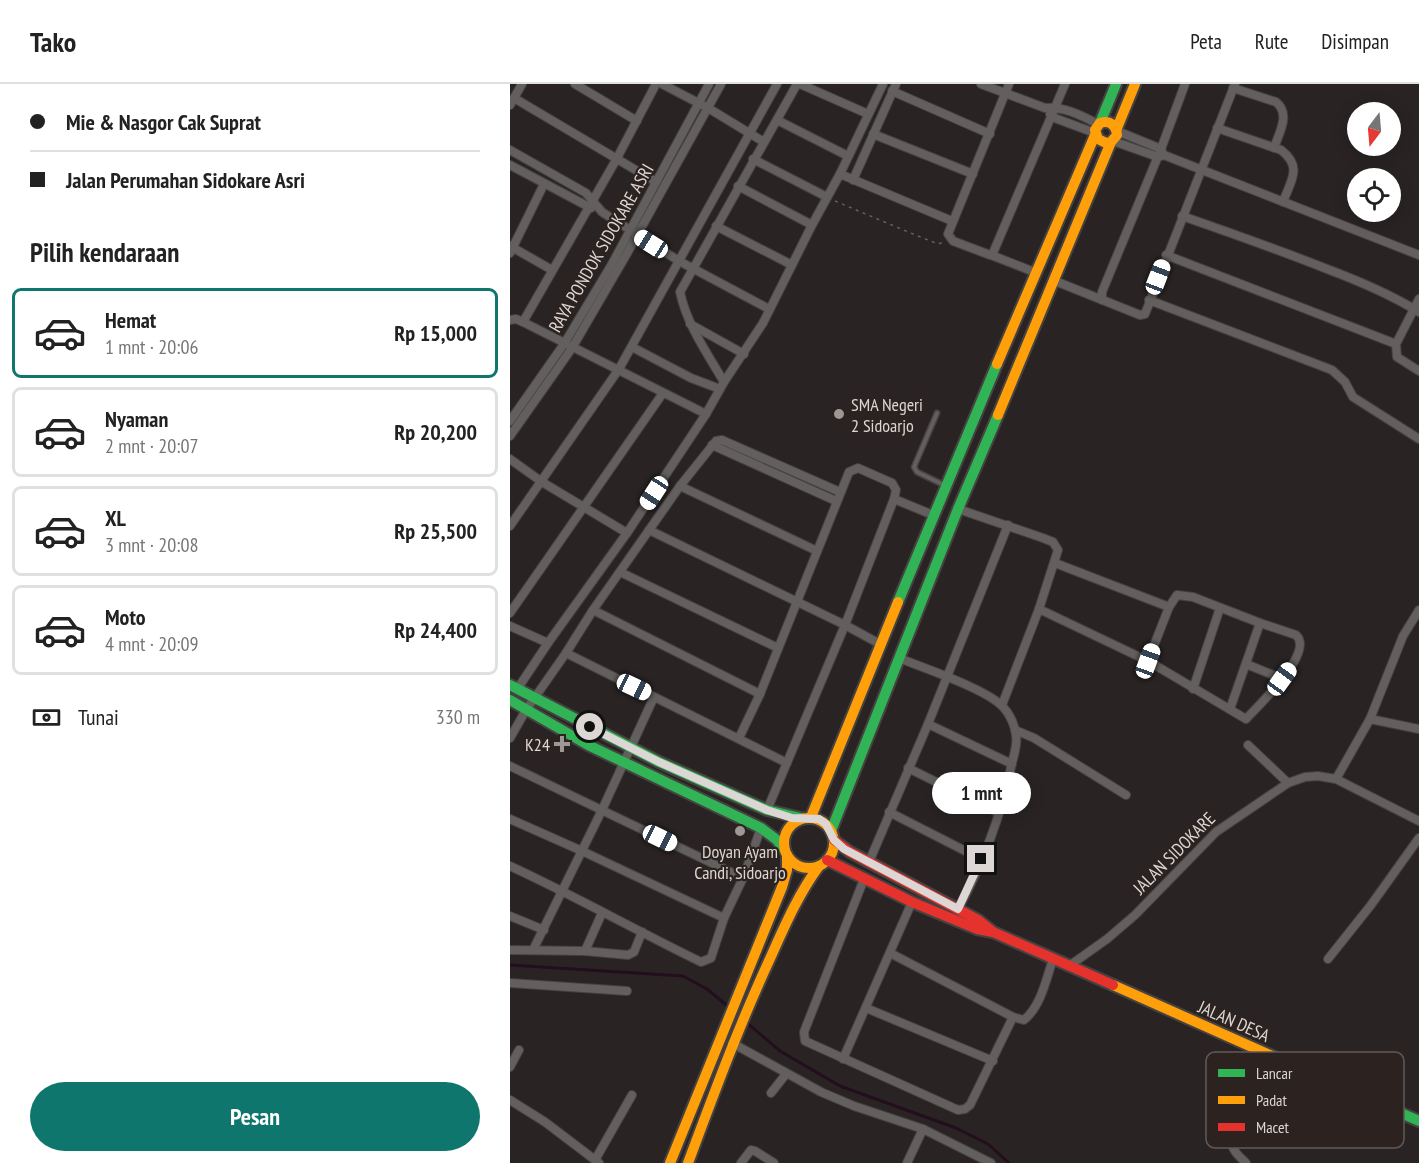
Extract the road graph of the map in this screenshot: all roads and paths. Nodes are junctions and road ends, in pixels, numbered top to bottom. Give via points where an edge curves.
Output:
1 (522, 84) edge
2 (575, 84) edge
3 (656, 84) edge
4 (662, 84) edge
5 (709, 84) edge
6 (721, 84) edge
7 (777, 84) edge
8 (799, 84) edge
9 (883, 84) edge
10 (981, 84) edge
11 (1010, 84) edge
12 (1065, 84) edge
13 (1116, 84) edge
14 (1135, 84) edge
15 (1185, 84) edge
16 (1234, 86) edge
17 (894, 88) edge
18 (1005, 94) junction
19 (512, 102) edge
20 (699, 104) junction
21 (1056, 107) junction
22 (708, 108) junction
23 (1045, 108) junction
24 (868, 114) junction
25 (1052, 117) junction
26 (777, 120) junction
27 (637, 121) junction
28 (1217, 128) junction
29 (1097, 129) junction
30 (749, 133) junction
31 (873, 134) junction
32 (990, 134) junction
33 (1114, 136) junction
34 (764, 142) junction
35 (1274, 148) junction
36 (510, 150) edge
37 (1161, 154) junction
38 (848, 156) junction
39 (753, 159) junction
40 (616, 160) junction
41 (510, 165) edge
42 (1201, 169) junction
43 (840, 174) junction
44 (973, 174) junction
45 (853, 180) junction
46 (656, 182) junction
47 (544, 184) junction
48 (738, 186) junction
49 (828, 197) junction
50 (1283, 202) junction
51 (590, 203) junction
52 (1182, 216) junction
53 (952, 222) junction
54 (812, 225) junction
55 (716, 226) junction
56 (634, 235) junction
57 (948, 236) junction
58 (511, 249) edge
59 (991, 255) junction
60 (1166, 255) junction
61 (1419, 255) edge
62 (679, 261) junction
63 (792, 265) junction
64 (693, 268) junction
65 (552, 270) junction
66 (1036, 273) junction
67 (1055, 281) junction
68 (1419, 299) edge
69 (1102, 300) junction
70 (1149, 300) junction
71 (769, 309) junction
72 (1417, 310) edge
73 (510, 320) edge
74 (523, 322) junction
75 (690, 324) junction
76 (568, 346) junction
77 (632, 347) junction
78 (1396, 348) junction
79 (744, 354) junction
80 (619, 369) junction
81 (1419, 371) edge
82 (722, 386) junction
83 (663, 393) junction
84 (937, 413) dead end
85 (706, 414) junction
86 (977, 415) junction
87 (510, 421) edge
88 (995, 422) junction
89 (510, 436) edge
90 (1419, 439) edge
91 (712, 445) junction
92 (510, 459) edge
93 (768, 460) junction
94 (764, 468) junction
95 (542, 482) junction
96 (680, 486) junction
97 (946, 486) junction
98 (840, 492) junction
99 (894, 499) junction
100 (836, 501) junction
101 (584, 506) junction
102 (958, 509) junction
103 (933, 515) junction
104 (1008, 525) junction
105 (510, 526) edge
106 (649, 530) junction
107 (627, 533) junction
108 (817, 551) junction
109 (1055, 563) junction
110 (620, 572) junction
111 (798, 601) junction
112 (1169, 607) junction
113 (1220, 608) junction
114 (1039, 609) junction
115 (593, 610) junction
116 (1419, 610) edge
117 (510, 613) edge
118 (1260, 623) junction
119 (845, 625) junction
120 (510, 626) edge
121 (548, 643) junction
122 (880, 644) junction
123 (778, 648) junction
124 (566, 653) junction
125 (899, 658) junction
126 (1148, 661) junction
127 (1246, 664) junction
128 (947, 678) junction
129 (1282, 679) junction
130 (514, 685) edge
131 (1193, 689) junction
132 (760, 694) junction
133 (536, 697) junction
134 (654, 697) junction
135 (510, 700) edge
136 (1002, 705) junction
137 (526, 710) junction
138 (1230, 710) junction
139 (1370, 719) junction
140 (928, 724) junction
141 (1419, 729) edge
142 (1015, 730) junction
143 (510, 738) edge
144 (739, 738) junction
145 (1248, 746) dead end
146 (631, 748) junction
147 (624, 763) junction
148 (788, 763) junction
149 (1012, 764) junction
150 (510, 766) edge
151 (908, 768) junction
152 (1336, 779) junction
153 (1288, 783) junction
154 (1126, 795) dead end
155 (602, 810) junction
156 (767, 810) junction
157 (889, 812) junction
158 (999, 813) junction
159 (806, 818) junction
160 (510, 819) edge
161 (1419, 821) edge
162 (761, 828) junction
163 (833, 835) junction
164 (1419, 838) edge
165 (582, 850) junction
166 (786, 853) junction
167 (981, 859) junction
168 (869, 862) junction
169 (823, 863) junction
170 (510, 866) edge
171 (743, 878) junction
172 (864, 879) junction
173 (563, 891) junction
174 (912, 902) junction
175 (958, 909) junction
176 (602, 913) junction
177 (510, 916) edge
178 (724, 918) junction
179 (544, 930) junction
180 (642, 932) junction
181 (993, 932) junction
182 (510, 950) edge
183 (533, 950) junction
184 (585, 951) junction
185 (890, 953) junction
186 (1053, 959) junction
187 (1328, 959) dead end
188 (1069, 966) junction
189 (510, 983) edge
190 (627, 991) dead end
191 (866, 1008) junction
192 (1013, 1017) junction
193 (732, 1044) junction
194 (519, 1050) dead end
195 (1261, 1052) edge
196 (843, 1059) junction
197 (993, 1061) junction
198 (510, 1066) edge
199 (786, 1074) junction
200 (771, 1094) dead end
201 (632, 1095) dead end
202 (510, 1100) edge
203 (1404, 1114) edge
204 (1419, 1121) edge
205 (684, 1126) junction
206 (923, 1129) junction
207 (699, 1132) junction
208 (1233, 1148) edge
209 (597, 1162) edge
210 (670, 1163) edge
211 (688, 1163) edge
212 (741, 1163) edge
213 (774, 1163) edge
214 (908, 1163) edge
215 (991, 1163) edge
216 (1246, 1163) edge

1 - 19 street
2 - 27 street
3 - 27 street
4 - 20 street
5 - 20 street, RAYA PONDOK SIDOKARE ASRI
6 - 22 street
7 - 30 street
8 - 24 street
8 - 26 street
9 - 24 street
10 - 18 street
11 - 18 street
12 - 21 street
13 - 29 main road
14 - 33 main road
15 - 37 street
16 - 28 street
16 - 35 street via 1281,106 1284,118
17 - 31 street
17 - 32 street
18 - 23 street
18 - 32 street
19 - 40 street
20 - 22 street
20 - 46 street, RAYA PONDOK SIDOKARE ASRI
21 - 23 street
21 - 25 street
21 - 29 street
22 - 30 street
22 - 56 street
23 - 25 street
24 - 38 street
25 - 29 street
25 - 59 street
26 - 34 street
26 - 38 street
27 - 40 street
28 - 35 street
28 - 42 street
29 - 33 main road via 1101,142
29 - 33 main road via 1110,122
29 - 66 main road
30 - 34 street
30 - 62 street
31 - 44 street
31 - 45 street
32 - 44 street
33 - 37 street
33 - 67 main road
34 - 39 street
35 - 50 street via 1293,161
36 - 51 street via 586,194
37 - 42 street
37 - 69 street via 1124,236
38 - 43 street
39 - 48 street
39 - 49 street
40 - 46 street
40 - 51 street
41 - 47 street
42 - 50 street
42 - 52 street
43 - 45 street
43 - 49 street
44 - 53 street
45 - 53 street
46 - 56 street, RAYA PONDOK SIDOKARE ASRI
47 - 51 street
47 - 58 street
48 - 54 street
48 - 55 street
49 - 54 street
49 - 57 path via 938,244
50 - 61 street
51 - 56 street
51 - 65 street
52 - 60 street
52 - 72 street via 1359,281
53 - 57 street
54 - 63 street
55 - 63 street
55 - 64 street
56 - 62 street
56 - 76 street, RAYA PONDOK SIDOKARE ASRI
57 - 59 street
58 - 65 street
59 - 66 street
60 - 70 street
60 - 78 street
62 - 64 street
62 - 77 street
63 - 71 street
64 - 71 street
64 - 75 street via 680,292
65 - 74 street
66 - 86 main road
67 - 69 street
67 - 88 main road
68 - 72 street
69 - 70 street via 1142,315
70 - 90 street via 1332,370 1359,402
71 - 79 street
72 - 78 street
73 - 74 street
74 - 76 street
75 - 79 street
75 - 82 street
76 - 80 street
76 - 87 street, RAYA PONDOK SIDOKARE ASRI
76 - 89 street, RAYA PONDOK SIDOKARE ASRI
77 - 80 street
77 - 82 street via 691,378
78 - 81 street via 1397,357
79 - 82 street
80 - 83 street
80 - 95 street
82 - 85 street
83 - 85 street
83 - 101 street
84 - 97 lane via 914,470
85 - 107 street
86 - 88 main road
86 - 97 main road
88 - 102 main road
91 - 93 street via 722,440
91 - 94 street
91 - 96 street
92 - 95 street
93 - 94 street
93 - 98 street
94 - 100 street
95 - 101 street
95 - 105 street
96 - 106 street
96 - 108 street
97 - 103 main road
98 - 99 street via 849,472 858,468 895,485
98 - 100 street
99 - 103 street
99 - 119 street
100 - 108 street
101 - 107 street
101 - 117 street
102 - 104 street
102 - 125 main road
103 - 122 main road
104 - 109 street via 1053,542 1058,550
104 - 128 street
106 - 110 street
106 - 111 street
107 - 121 street
108 - 111 street
109 - 112 street
109 - 114 street
110 - 115 street
110 - 123 street
111 - 119 street
111 - 123 street
112 - 113 street via 1177,595 1183,594
112 - 126 street
113 - 118 street
113 - 131 street
114 - 126 street
114 - 136 street
115 - 124 street
115 - 132 street
116 - 139 street via 1403,636
118 - 127 street
118 - 129 street via 1300,638 1300,650
119 - 122 street
119 - 148 street
120 - 121 street
121 - 130 street
122 - 159 main road
123 - 132 street
124 - 133 street
124 - 134 street
125 - 128 street
125 - 163 main road
126 - 131 street
127 - 129 street
127 - 138 street
128 - 136 street
128 - 140 street
129 - 138 street via 1246,719
130 - 133 main road
131 - 138 street
132 - 144 street
133 - 137 street
133 - 146 main road
134 - 144 street
134 - 146 street
135 - 137 main road
136 - 142 street
137 - 143 street
137 - 147 main road
139 - 141 street
139 - 152 street
140 - 149 street
140 - 151 street
142 - 149 street via 1017,743
142 - 154 street
144 - 148 street
145 - 153 street
146 - 147 street
146 - 156 main road
147 - 155 street
147 - 162 main road
148 - 156 street
149 - 158 street
150 - 155 street
151 - 157 street
151 - 158 street
152 - 153 street, JALAN SIDOKARE via 1305,777
152 - 161 street, JALAN SIDOKARE
153 - 188 street, JALAN SIDOKARE via 1216,832 1135,915
155 - 165 street
155 - 171 street
156 - 159 main road
157 - 167 street
157 - 168 street
158 - 167 street
159 - 163 main road via 826,824
159 - 166 main road via 785,833
160 - 165 street
162 - 166 main road
162 - 171 street
163 - 168 main road via 844,849
163 - 169 main road via 834,847
164 - 187 street
165 - 173 street
165 - 178 street
166 - 169 main road via 802,867
166 - 205 main road via 782,887
167 - 175 street
168 - 175 main road
169 - 172 main road
169 - 193 main road via 805,884
170 - 173 street
171 - 178 street
172 - 174 main road
172 - 196 street via 803,1037
173 - 176 street
173 - 179 street
174 - 181 main road
174 - 185 street
175 - 181 main road
176 - 180 street
176 - 184 street
177 - 179 street
178 - 180 street via 711,958 701,962
179 - 183 street
180 - 184 street via 634,952 628,955
181 - 186 main road
182 - 183 street
183 - 184 street
185 - 191 street
185 - 192 street
186 - 188 main road
186 - 192 street via 1042,993 1029,1016 1024,1020
188 - 195 main road, JALAN DESA
189 - 190 street
191 - 196 street
191 - 197 street
192 - 197 street
193 - 199 street
193 - 207 main road
194 - 198 street
196 - 197 street via 958,1110 970,1105
199 - 200 street
199 - 206 street via 837,1099
201 - 209 street
202 - 209 street
203 - 204 main road, JALAN DESA
205 - 207 main road
205 - 210 main road
206 - 214 street
206 - 215 street
207 - 211 main road
208 - 216 street
212 - 213 street via 751,1150

